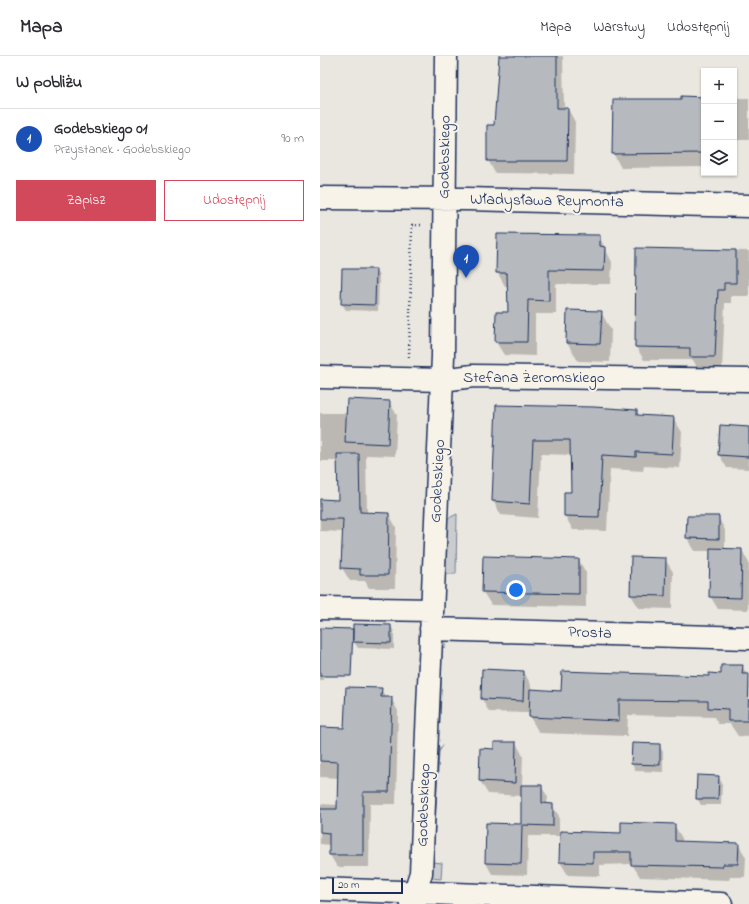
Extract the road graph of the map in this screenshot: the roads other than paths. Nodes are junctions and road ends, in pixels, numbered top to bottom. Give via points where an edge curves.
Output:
1 (446, 56) edge
2 (320, 198) edge
3 (444, 199) junction
4 (749, 206) edge
5 (320, 377) edge
6 (442, 380) junction
7 (749, 380) edge
8 (320, 608) edge
9 (431, 619) junction
10 (749, 638) edge
11 (320, 889) edge
12 (413, 898) edge
13 (721, 904) edge

1 - 3 street, Godebskiego
2 - 3 street, Władysława Reymonta
3 - 4 street, Władysława Reymonta
3 - 6 street, Godebskiego
5 - 6 street, Stefana Żeromskiego
6 - 7 street, Stefana Żeromskiego via 473,376
6 - 9 street, Godebskiego
8 - 9 street, Prosta
9 - 10 street, Prosta
9 - 12 street, Godebskiego via 421,873
11 - 12 street
12 - 13 street

